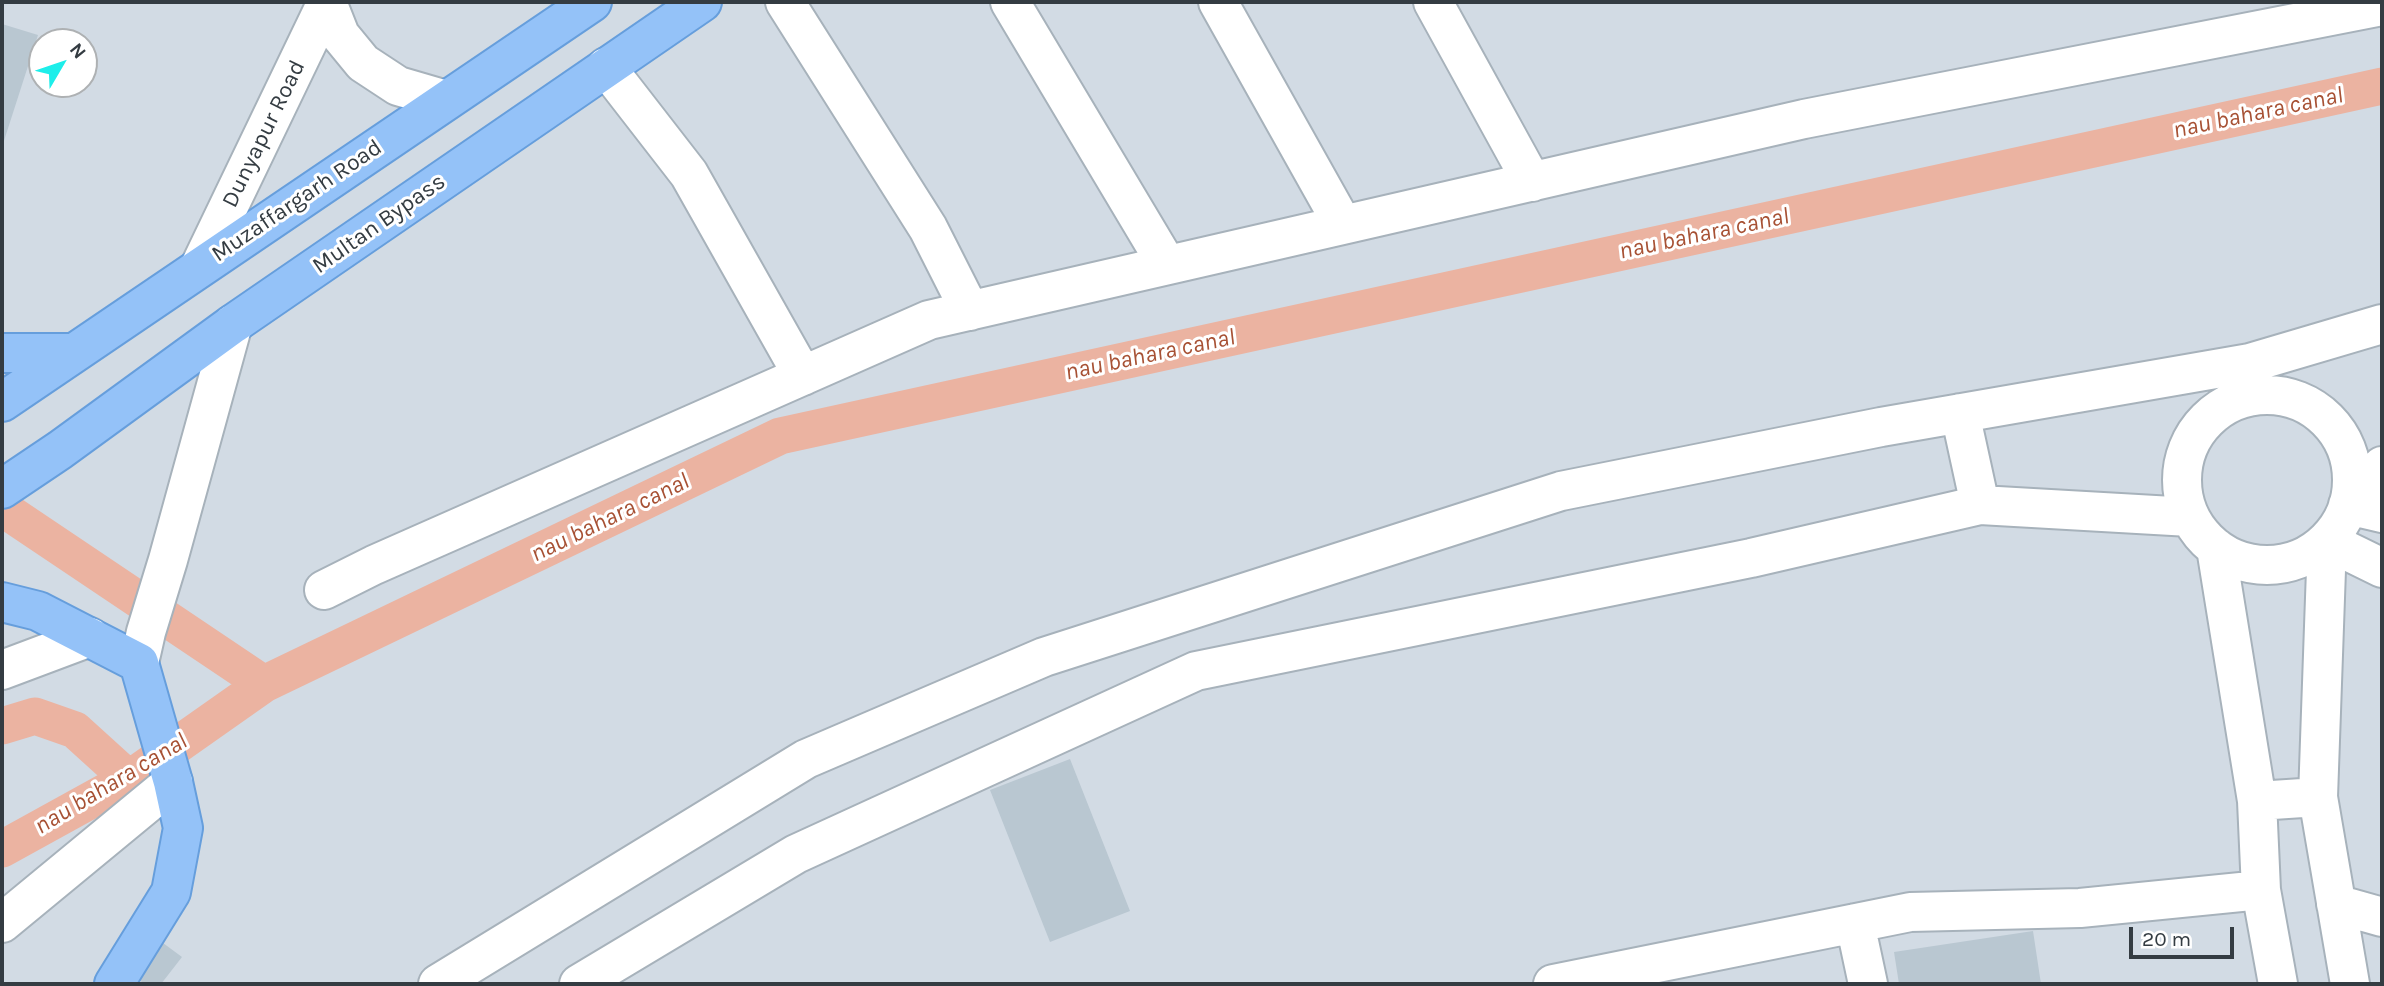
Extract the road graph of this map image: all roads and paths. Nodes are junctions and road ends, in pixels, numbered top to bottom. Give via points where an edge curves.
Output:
1 (327, 2) edge
2 (592, 2) edge
3 (702, 2) edge
4 (785, 2) edge
5 (1010, 2) edge
6 (1218, 2) edge
7 (1433, 2) edge
8 (2382, 6) edge
9 (606, 67) junction
10 (446, 100) junction
11 (1532, 182) junction
12 (1343, 225) junction
13 (1167, 265) junction
14 (201, 266) junction
15 (970, 311) junction
16 (233, 324) junction
17 (2382, 324) edge
18 (2, 353) edge
19 (74, 353) junction
20 (803, 376) junction
21 (2248, 380) junction
22 (8, 398) edge
23 (1960, 413) junction
24 (2382, 466) edge
25 (2, 489) edge
26 (1980, 505) junction
27 (2365, 509) edge
28 (2190, 517) junction
29 (2328, 541) junction
30 (2216, 548) junction
31 (2382, 568) edge
32 (324, 590) dead end
33 (2, 602) edge
34 (90, 637) junction
35 (145, 663) junction
36 (2, 670) edge
37 (173, 782) junction
38 (2318, 797) junction
39 (2257, 801) junction
40 (2261, 890) junction
41 (2336, 904) junction
42 (2382, 917) edge
43 (2, 923) edge
44 (1855, 923) junction
45 (114, 984) edge
46 (438, 984) edge
47 (579, 984) edge
48 (1553, 984) edge
49 (1868, 984) edge
50 (2278, 984) edge
51 (2350, 984) edge

1 - 10 street, Dunyapur Road via 340,34 363,63 398,86
1 - 14 street, Dunyapur Road
2 - 10 main road, Muzaffargarh Road
3 - 9 main road, Multan Bypass
4 - 15 street via 928,228
5 - 13 street
6 - 12 street
7 - 11 street
8 - 11 street via 1804,119
9 - 16 main road, Multan Bypass
9 - 20 street via 689,174
10 - 14 main road, Muzaffargarh Road
11 - 12 street
12 - 13 street
13 - 15 street
14 - 19 main road, Muzaffargarh Road
15 - 20 street via 929,320
16 - 25 main road, Multan Bypass
16 - 35 street via 168,560
17 - 21 street
18 - 19 main road
19 - 22 main road, Muzaffargarh Road
20 - 32 street
21 - 23 street
21 - 27 street via 2300,402 2333,427 2344,445 2352,485
21 - 28 street via 2238,400 2203,423 2192,440 2182,478
23 - 26 street
23 - 46 street via 1561,491 1044,657 806,759
24 - 27 street
26 - 28 street
26 - 47 street via 1751,558 1196,671 796,854
27 - 29 street via 2340,524
28 - 30 street
29 - 30 street via 2312,554 2273,566 2233,558
29 - 31 street
29 - 38 street
30 - 39 street
33 - 34 main road via 38,611
34 - 35 main road
34 - 36 street
35 - 37 main road
37 - 43 street
37 - 45 main road via 183,828 171,892
38 - 39 street
38 - 41 street
39 - 40 street
40 - 44 street via 2080,908 1910,912
40 - 50 street
41 - 42 street
41 - 51 street
44 - 48 street
44 - 49 street

